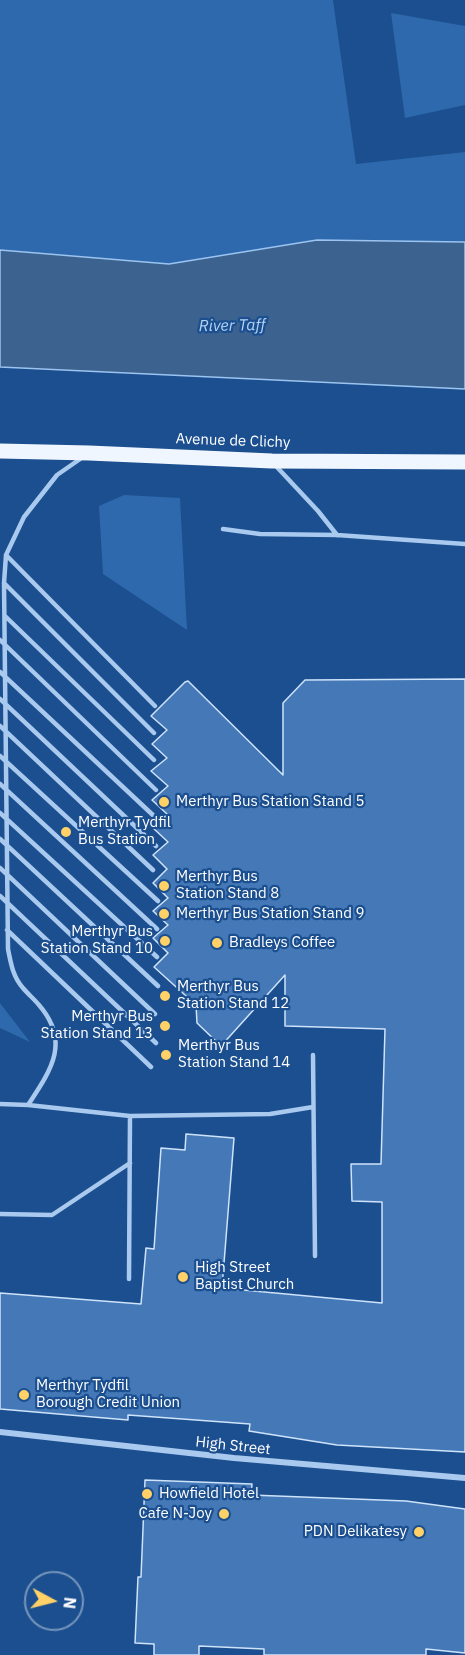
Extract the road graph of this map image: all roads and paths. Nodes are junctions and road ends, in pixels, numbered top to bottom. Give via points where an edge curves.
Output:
1 (0, 451) edge
2 (89, 453) junction
3 (272, 461) junction
4 (465, 462) edge
5 (223, 530) dead end
6 (337, 535) junction
7 (465, 544) edge
8 (6, 555) junction
9 (4, 583) junction
10 (4, 616) junction
11 (0, 640) edge
12 (5, 645) junction
13 (0, 672) edge
14 (5, 678) junction
15 (0, 699) edge
16 (6, 705) junction
17 (155, 706) dead end
18 (0, 726) edge
19 (6, 732) junction
20 (154, 733) dead end
21 (0, 756) edge
22 (154, 760) dead end
23 (6, 763) junction
24 (0, 784) edge
25 (6, 790) junction
26 (156, 790) dead end
27 (0, 813) edge
28 (155, 817) dead end
29 (6, 819) junction
30 (0, 839) edge
31 (7, 846) junction
32 (156, 846) dead end
33 (0, 868) edge
34 (153, 870) dead end
35 (7, 875) junction
36 (0, 896) edge
37 (158, 901) dead end
38 (7, 902) junction
39 (157, 929) dead end
40 (7, 930) junction
41 (157, 957) dead end
42 (158, 986) dead end
43 (155, 1014) dead end
44 (156, 1043) dead end
45 (313, 1055) dead end
46 (152, 1067) dead end
47 (0, 1104) edge
48 (28, 1105) junction
49 (313, 1107) junction
50 (129, 1116) junction
51 (129, 1163) junction
52 (0, 1214) edge
53 (315, 1256) dead end
54 (129, 1279) dead end
55 (0, 1432) edge
56 (465, 1478) edge

1 - 2 main road, Avenue de Clichy
2 - 3 main road, Avenue de Clichy
2 - 8 lane via 57,476 24,517
3 - 4 main road, Avenue de Clichy
3 - 6 lane
5 - 6 lane
6 - 7 lane
8 - 9 lane
8 - 17 lane
9 - 10 lane
9 - 20 lane
10 - 12 lane
10 - 22 lane
11 - 12 lane
12 - 14 lane
12 - 26 lane
13 - 14 lane
14 - 16 lane
14 - 28 lane
15 - 16 lane
16 - 19 lane
16 - 32 lane
18 - 19 lane
19 - 23 lane
19 - 34 lane
21 - 23 lane
23 - 25 lane
23 - 37 lane
24 - 25 lane
25 - 29 lane
25 - 39 lane
27 - 29 lane
29 - 31 lane
29 - 41 lane
30 - 31 lane
31 - 35 lane
31 - 42 lane
33 - 35 lane
35 - 38 lane
35 - 43 lane
36 - 38 lane
38 - 40 lane
38 - 44 lane
40 - 46 lane
40 - 48 lane via 12,970 54,1027 57,1053
45 - 49 lane
47 - 48 lane
48 - 50 lane
49 - 50 lane via 270,1114
49 - 53 lane
50 - 51 lane
51 - 52 lane via 52,1215
51 - 54 lane
55 - 56 street, High Street

